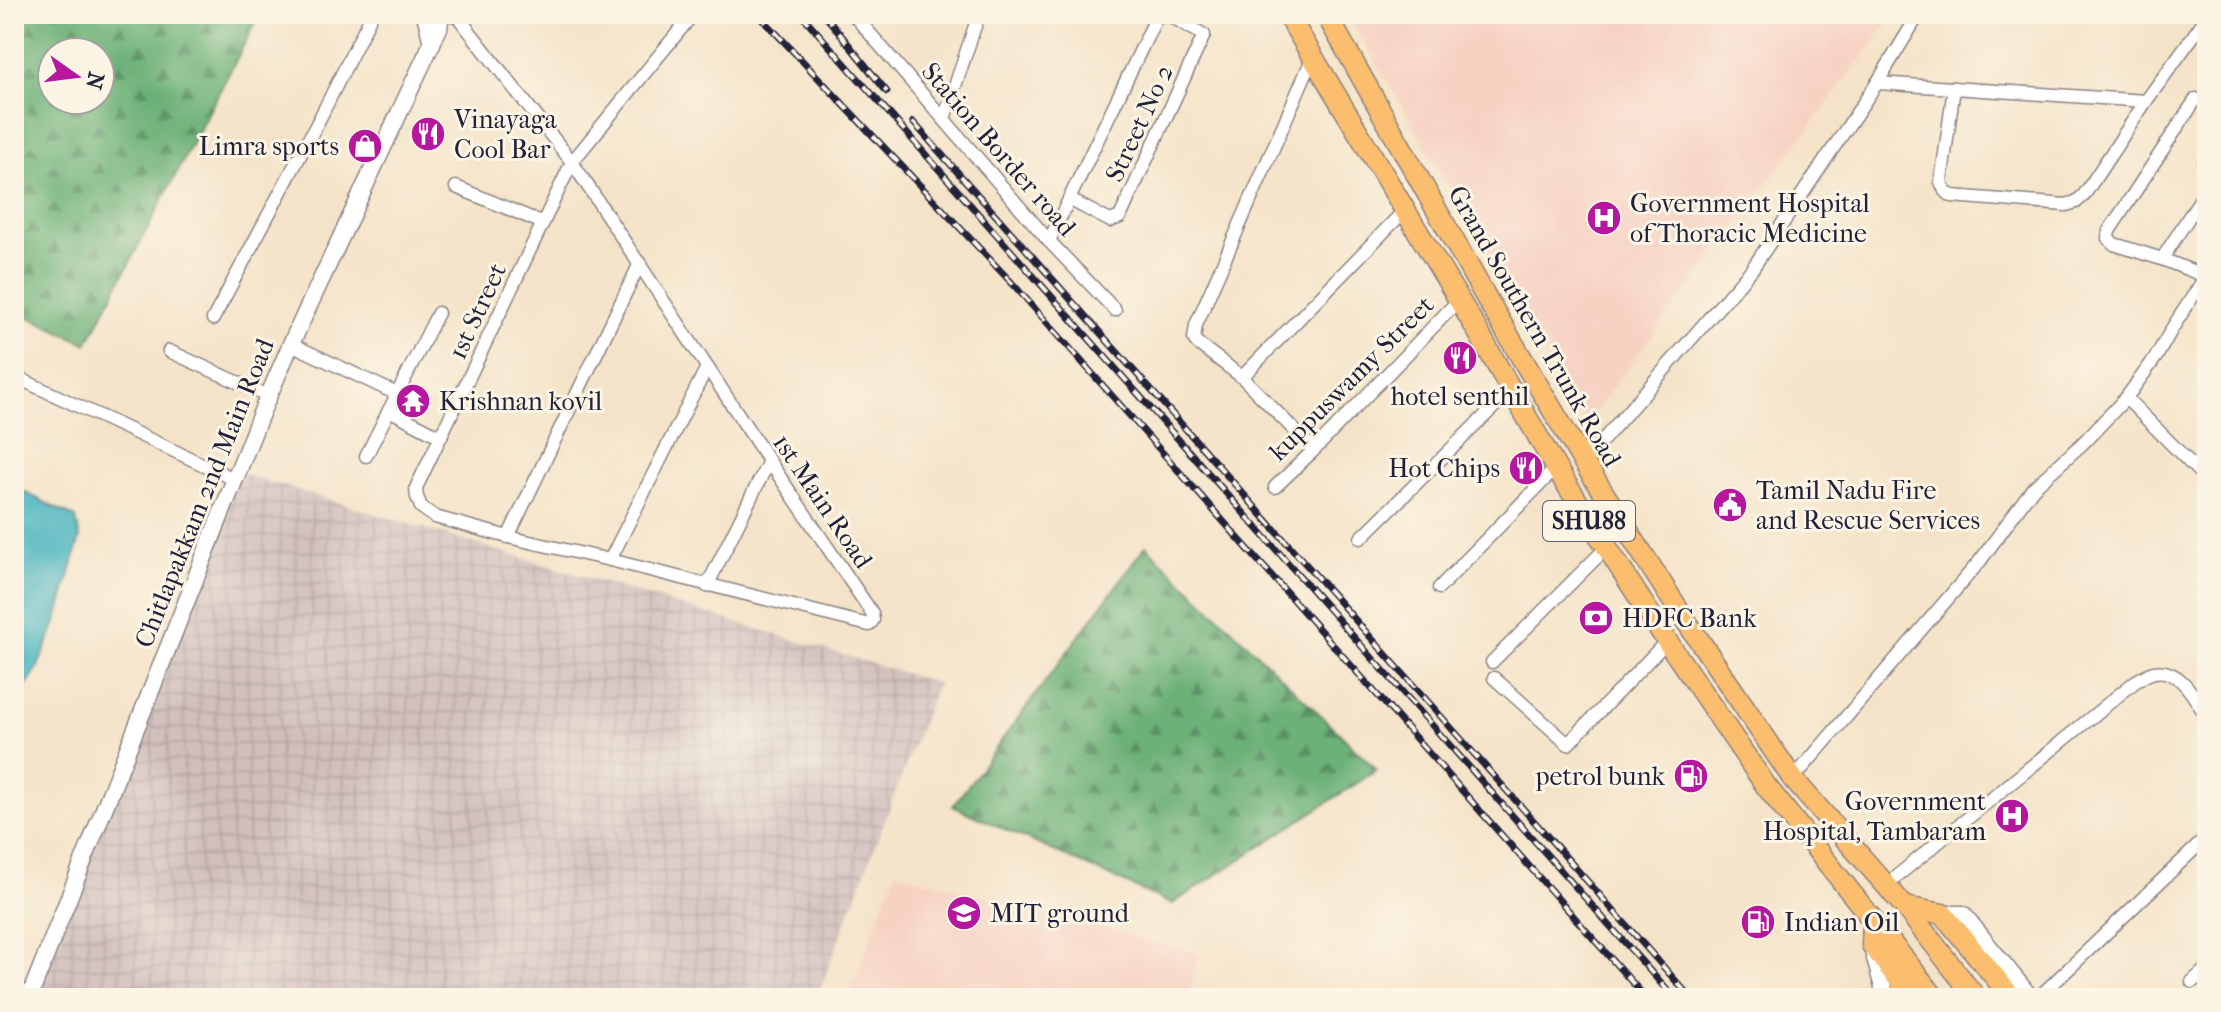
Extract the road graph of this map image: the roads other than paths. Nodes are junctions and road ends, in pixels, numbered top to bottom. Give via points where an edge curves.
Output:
1 (372, 14) edge
2 (425, 14) edge
3 (441, 14) edge
4 (452, 14) edge
5 (693, 14) edge
6 (853, 14) edge
7 (979, 14) edge
8 (1158, 14) edge
9 (1167, 14) edge
10 (1287, 14) edge
11 (1326, 14) edge
12 (1919, 14) edge
13 (2207, 15) edge
14 (432, 44) junction
15 (1313, 57) junction
16 (1877, 83) junction
17 (1954, 88) junction
18 (2196, 99) dead end
19 (2146, 101) junction
20 (944, 119) junction
21 (572, 162) junction
22 (456, 187) dead end
23 (2207, 189) edge
24 (1069, 199) junction
25 (1405, 210) junction
26 (543, 223) junction
27 (1049, 241) junction
28 (2162, 259) junction
29 (640, 263) junction
30 (2206, 277) edge
31 (1458, 301) junction
32 (1115, 310) dead end
33 (438, 313) dead end
34 (213, 319) dead end
35 (291, 344) junction
36 (169, 351) dead end
37 (707, 367) junction
38 (14, 376) edge
39 (1242, 377) junction
40 (1511, 390) junction
41 (397, 394) junction
42 (268, 396) junction
43 (2126, 398) junction
44 (389, 410) junction
45 (441, 437) junction
46 (1314, 450) junction
47 (366, 456) dead end
48 (1581, 458) junction
49 (769, 461) junction
50 (1556, 468) junction
51 (2204, 477) dead end
52 (234, 479) junction
53 (1275, 487) dead end
54 (508, 537) junction
55 (1361, 538) dead end
56 (1606, 548) junction
57 (610, 560) junction
58 (707, 586) junction
59 (1439, 588) dead end
60 (1667, 641) junction
61 (1492, 662) dead end
62 (1494, 678) dead end
63 (2207, 717) edge
64 (1793, 779) junction
65 (2207, 837) edge
66 (1886, 885) junction
67 (1905, 907) junction
68 (1949, 920) junction
69 (1873, 921) junction
70 (1872, 945) junction
71 (2207, 968) edge
72 (2192, 982) dead end
73 (29, 998) edge
74 (1886, 998) edge
75 (1913, 998) edge
76 (1935, 998) edge
77 (1976, 998) edge
78 (2012, 998) edge
79 (2031, 998) edge
80 (2038, 998) edge

1 - 34 street
2 - 14 street
3 - 14 street, Chitlapakkam 2nd Main Road
4 - 21 street, 1st Main Road
5 - 21 street, 1st Street
6 - 20 street, Station Border road
7 - 20 street
8 - 24 street
9 - 24 street, Street No 2 via 1204,35 1120,217 1110,221
10 - 15 main road, Grand Southern Trunk Road / SHU88
11 - 48 main road, Grand Southern Trunk Road / SHU88
12 - 16 street
13 - 19 street
14 - 35 street, Chitlapakkam 2nd Main Road
15 - 25 main road, Grand Southern Trunk Road / SHU88
15 - 39 street via 1196,325 1197,343
16 - 17 street
16 - 48 street via 1752,269 1604,439
17 - 19 street
17 - 19 street via 1941,182 1945,191 1952,196 2066,205 2084,195
18 - 28 street via 2109,231 2114,244
20 - 27 street, Station Border road
21 - 26 street, 1st Street
21 - 29 street, 1st Main Road
22 - 26 street
23 - 28 street
24 - 27 street
25 - 31 main road, Grand Southern Trunk Road / SHU88
25 - 39 street
26 - 45 street, 1st Street
27 - 32 street, Station Border road
28 - 30 street
29 - 37 street, 1st Main Road
29 - 54 street
30 - 43 street
31 - 40 main road, Grand Southern Trunk Road / SHU88
31 - 46 street, kuppuswamy Street
33 - 41 street
35 - 41 street
35 - 42 street, Chitlapakkam 2nd Main Road
36 - 42 street
37 - 49 street, 1st Main Road
37 - 57 street
38 - 52 street
39 - 46 street
40 - 50 main road, Grand Southern Trunk Road / SHU88
40 - 55 street
41 - 44 street
42 - 52 street, Chitlapakkam 2nd Main Road
43 - 51 street
43 - 64 street via 2033,488 1980,561
44 - 45 street
44 - 47 street
45 - 54 street, 1st Street via 416,488 421,507 435,517
46 - 53 street, kuppuswamy Street
48 - 64 main road, Grand Southern Trunk Road / SHU88
49 - 58 street
49 - 58 street, 1st Main Road via 873,620 863,624
50 - 56 main road, Grand Southern Trunk Road / SHU88
50 - 59 street
52 - 73 street, Chitlapakkam 2nd Main Road
54 - 57 street
56 - 60 main road, Grand Southern Trunk Road / SHU88
56 - 61 street
57 - 58 street
60 - 62 street via 1568,744
60 - 69 main road, Grand Southern Trunk Road / SHU88 via 1766,786
63 - 66 street via 2186,684 2168,673 2153,672
64 - 66 main road, Grand Southern Trunk Road / SHU88
65 - 80 street
66 - 67 main road, Grand Southern Trunk Road / SHU88
67 - 68 main road
67 - 77 main road, Grand Southern Trunk Road / SHU88
68 - 78 main road
68 - 79 street via 1963,914
69 - 70 main road
69 - 76 main road, Grand Southern Trunk Road / SHU88
70 - 74 street
70 - 75 main road
71 - 72 street

